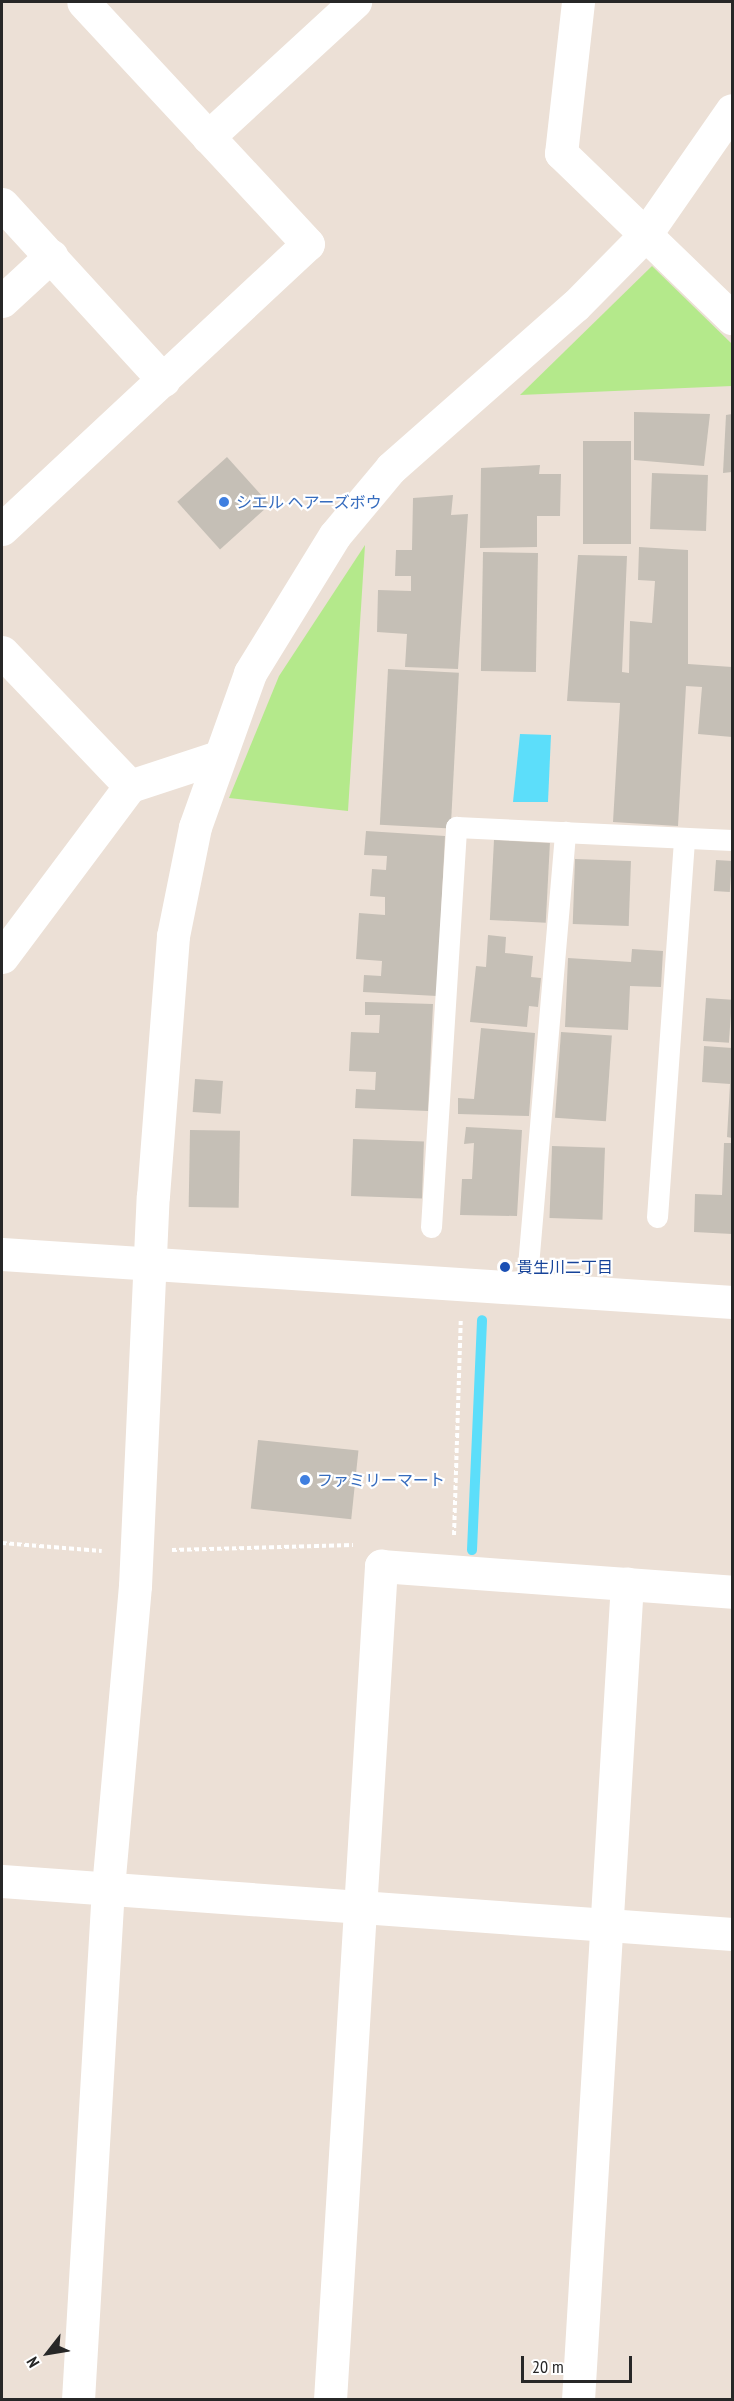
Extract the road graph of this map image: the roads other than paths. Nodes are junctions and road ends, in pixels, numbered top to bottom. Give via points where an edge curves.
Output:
1 (83, 2) edge
2 (355, 2) edge
3 (579, 2) edge
4 (732, 110) edge
5 (208, 136) junction
6 (2, 204) edge
7 (645, 235) junction
8 (51, 256) junction
9 (2, 301) edge
10 (732, 318) edge
11 (163, 380) junction
12 (2, 529) edge
13 (2, 652) edge
14 (215, 758) junction
15 (130, 786) junction
16 (565, 832) junction
17 (684, 838) junction
18 (732, 840) edge
19 (2, 957) edge
20 (657, 1217) dead end
21 (431, 1227) dead end
22 (2, 1254) edge
23 (148, 1263) junction
24 (526, 1289) junction
25 (732, 1302) edge
26 (627, 1583) junction
27 (732, 1592) edge
28 (2, 1881) edge
29 (108, 1888) junction
30 (358, 1905) junction
31 (606, 1929) junction
32 (732, 1934) edge
33 (78, 2400) edge
34 (330, 2400) edge
35 (578, 2400) edge

1 - 5 street
2 - 5 street
3 - 7 street via 561,153
4 - 7 street
5 - 11 street via 308,244
6 - 8 street
7 - 10 street
7 - 14 street via 575,306 391,468 360,503 276,623
8 - 9 street
8 - 11 street
11 - 12 street
13 - 15 street
14 - 15 street
14 - 23 street via 195,827 173,936
15 - 19 street
16 - 17 lane
16 - 21 lane via 456,827
16 - 24 lane
17 - 18 lane
17 - 20 lane
22 - 23 street
23 - 24 street
23 - 29 street via 135,1586
24 - 25 street
26 - 27 street
26 - 30 street via 381,1566
26 - 31 street
28 - 29 street
29 - 30 street
29 - 33 street
30 - 31 street
30 - 34 street
31 - 32 street
31 - 35 street

